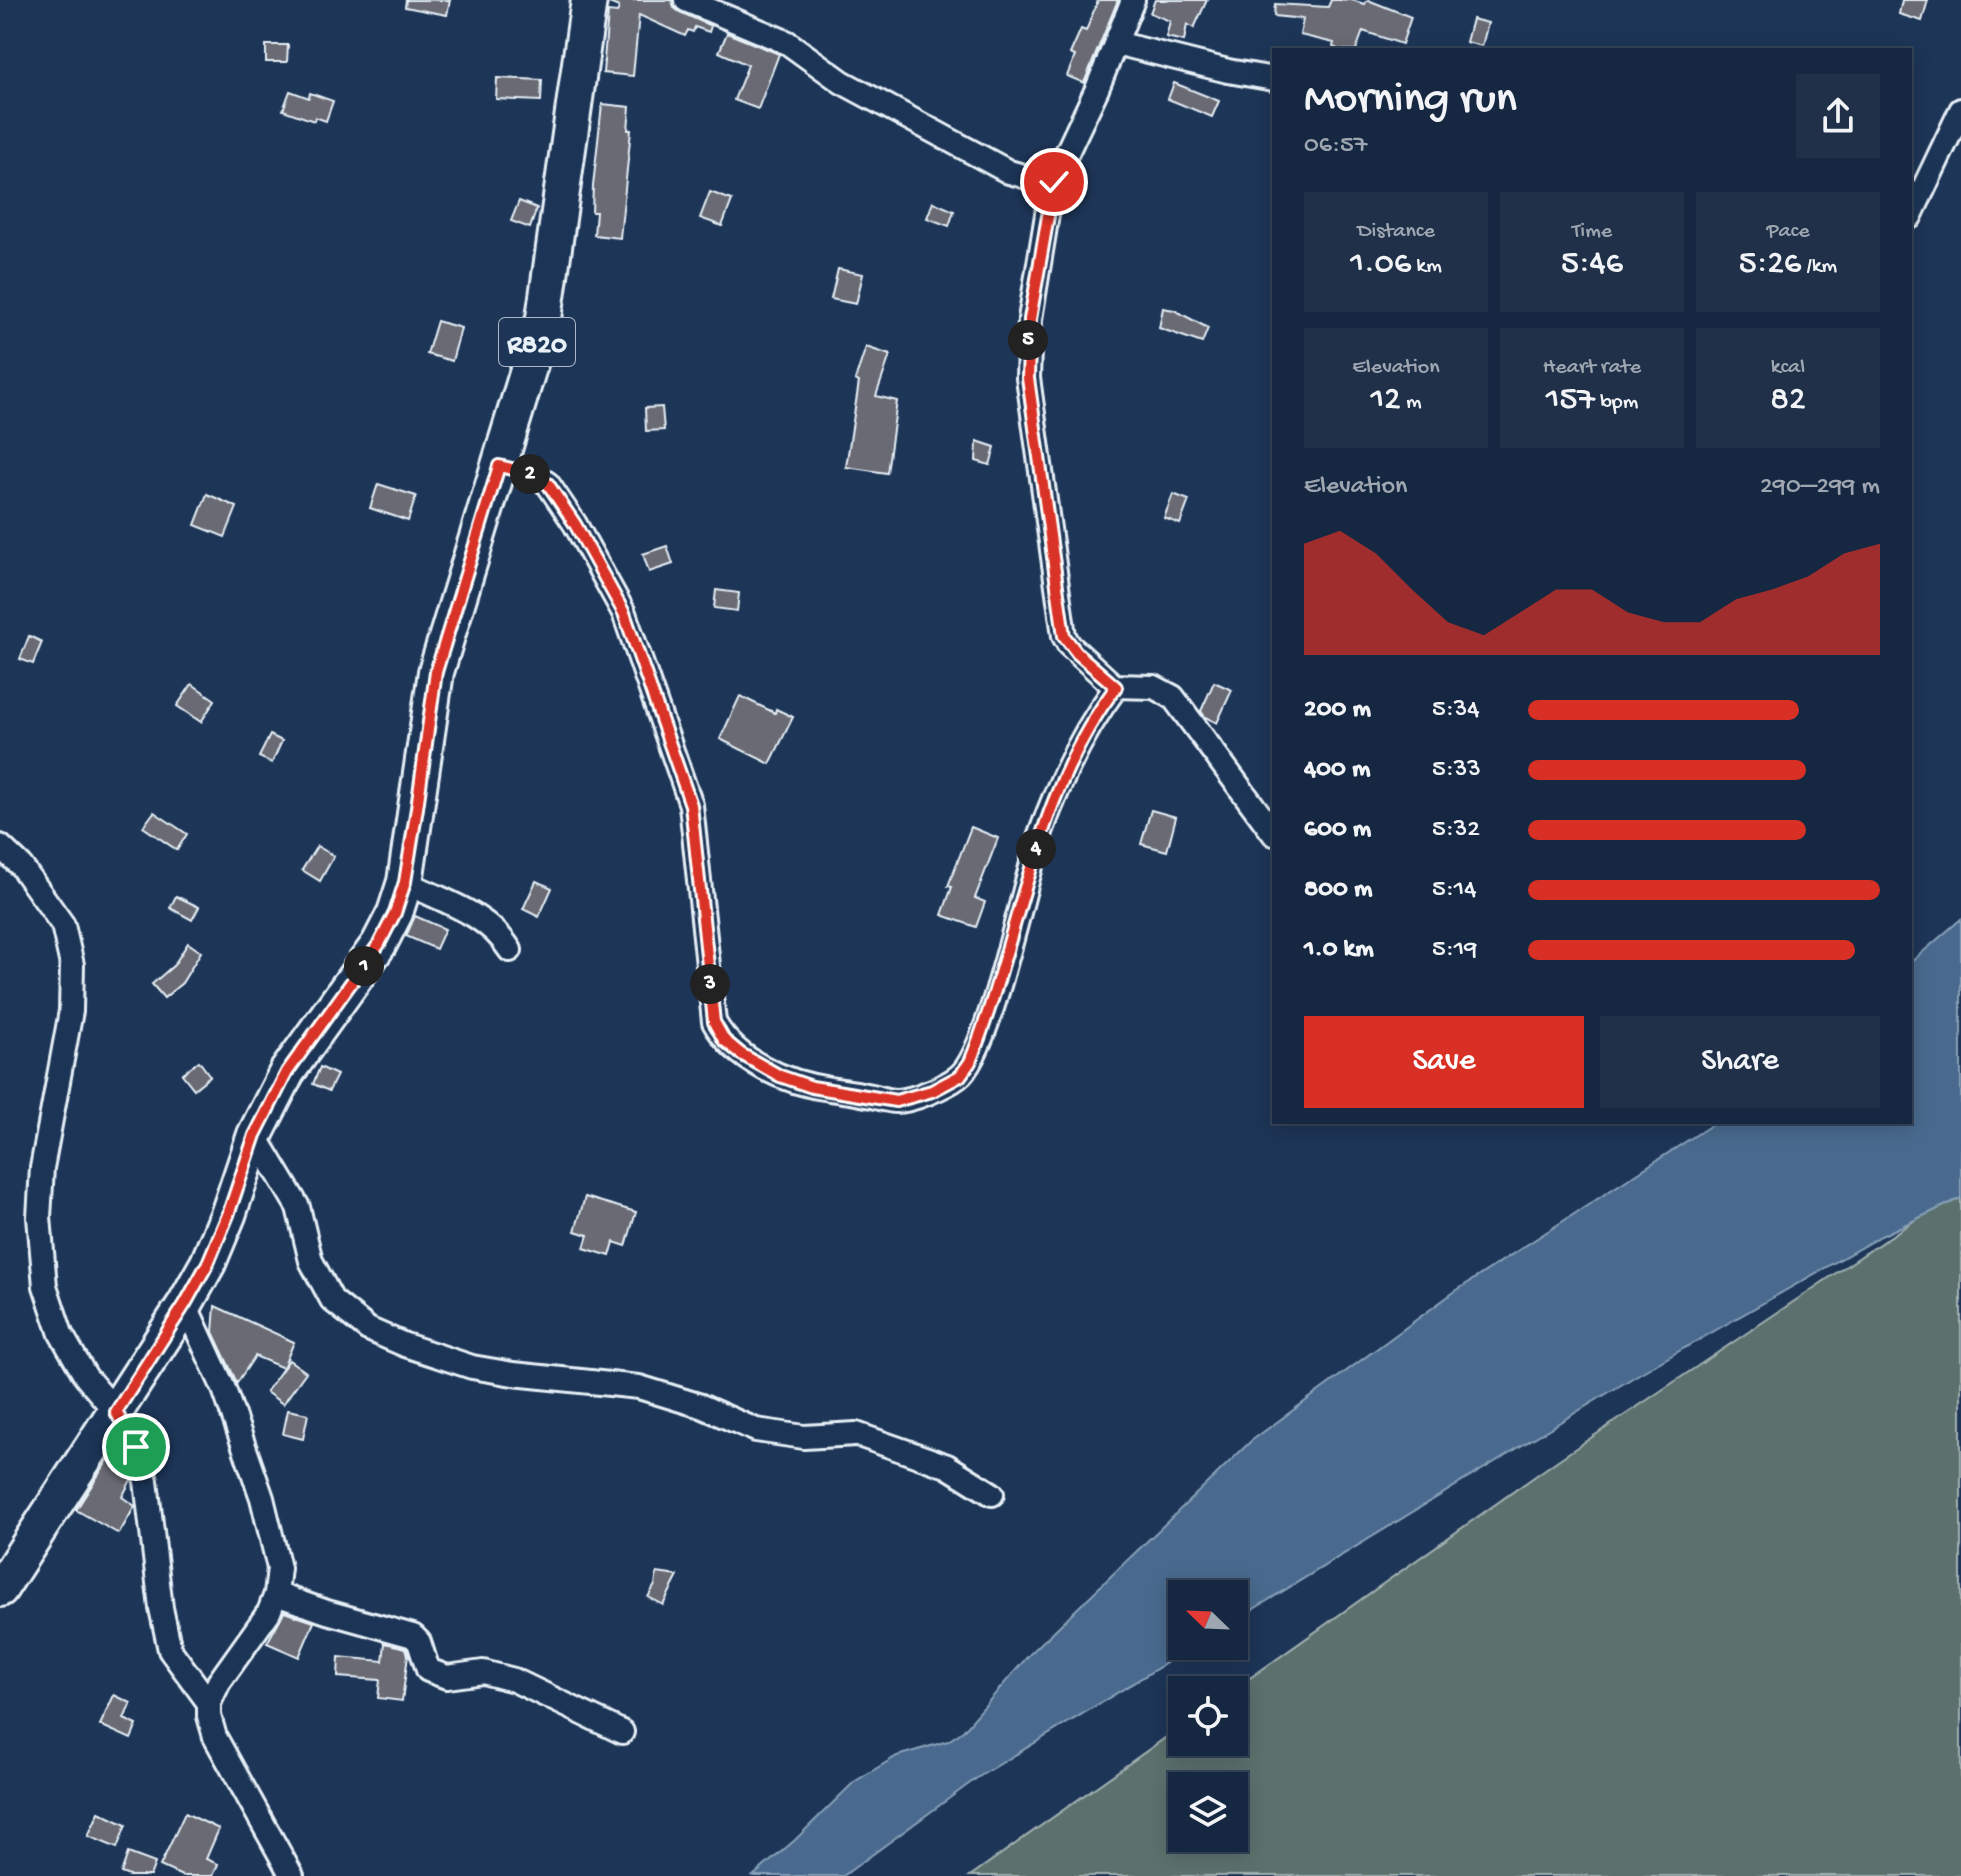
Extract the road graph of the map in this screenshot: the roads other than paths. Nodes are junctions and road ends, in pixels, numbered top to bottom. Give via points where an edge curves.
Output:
1 (589, 0) edge
2 (686, 0) edge
3 (1133, 0) edge
4 (1116, 43) junction
5 (1272, 79) edge
6 (1961, 110) edge
7 (1052, 184) junction
8 (1912, 213) edge
9 (499, 466) junction
10 (1116, 687) junction
11 (1272, 831) edge
12 (0, 846) edge
13 (405, 882) junction
14 (510, 950) dead end
15 (255, 1135) junction
16 (185, 1304) junction
17 (116, 1412) junction
18 (992, 1494) dead end
19 (0, 1589) edge
20 (276, 1594) junction
21 (209, 1703) junction
22 (622, 1732) dead end
23 (292, 1876) edge

1 - 9 main road, R820 via 544,318
2 - 7 street via 788,43 842,82 1009,172
3 - 4 street
4 - 5 street
4 - 7 street
6 - 8 street
7 - 10 street via 1028,343 1038,465 1064,636
9 - 10 street via 533,474 548,484 624,613 691,805 714,1022 741,1054 780,1076 812,1087 896,1101 960,1076 982,1033 1046,819 1064,776
9 - 13 main road, R820 via 436,672
10 - 11 street via 1154,687 1173,697
12 - 17 street via 63,925 72,965 71,1011 42,1168 39,1217 45,1286 61,1334 86,1377
13 - 14 street via 477,917 499,932
13 - 15 main road, R820 via 379,944 287,1072
15 - 16 main road, R820 via 223,1227
15 - 18 street via 298,1207 311,1261 332,1300 368,1329 472,1367 639,1387 756,1430 804,1437 856,1434 947,1466
16 - 17 main road, R820
16 - 20 street via 224,1389 262,1498 279,1568
17 - 19 main road, R820
17 - 21 street via 136,1447 146,1481 170,1650
20 - 21 street
20 - 22 street via 413,1636 435,1675 483,1672 514,1680
21 - 23 street via 215,1737

